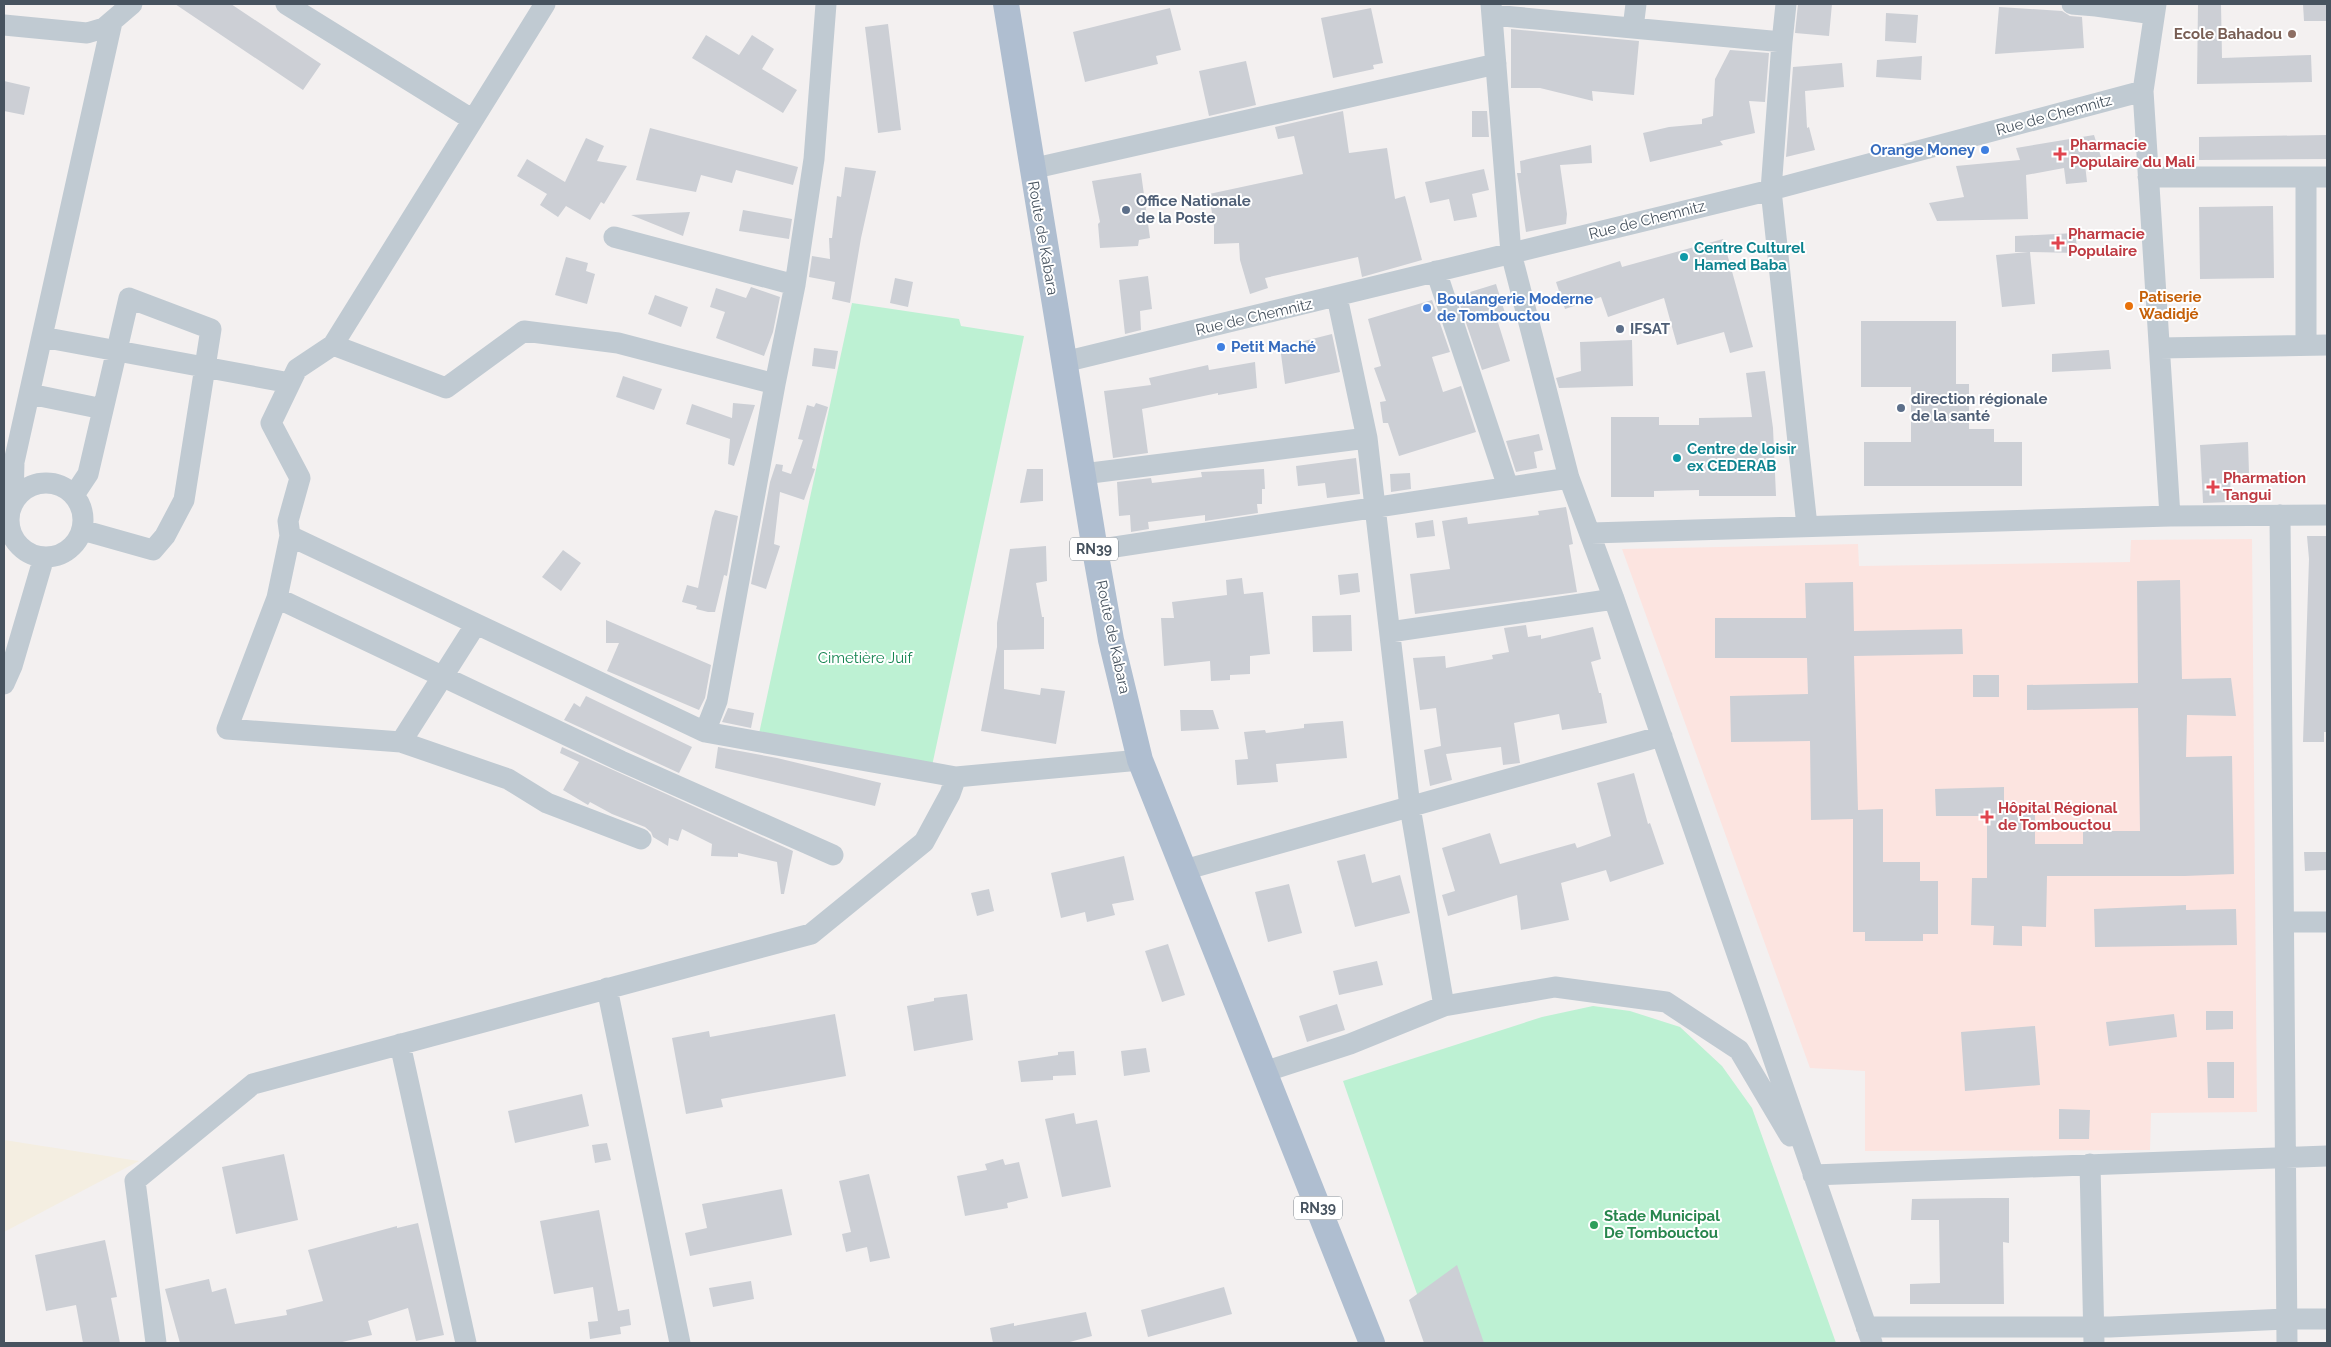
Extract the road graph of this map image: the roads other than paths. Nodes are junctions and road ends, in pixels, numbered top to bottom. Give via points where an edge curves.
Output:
1 (132, 4) edge
2 (286, 4) edge
3 (545, 4) edge
4 (826, 4) edge
5 (1006, 4) edge
6 (1636, 4) edge
7 (1786, 4) edge
8 (2072, 4) edge
9 (2096, 5) edge
10 (1491, 9) edge
11 (2155, 9) edge
12 (112, 22) junction
13 (4, 25) edge
14 (1633, 28) junction
15 (1782, 42) junction
16 (1496, 64) junction
17 (2143, 91) junction
18 (473, 120) junction
19 (1031, 169) junction
20 (2148, 177) junction
21 (2306, 177) junction
22 (2327, 177) edge
23 (1771, 190) junction
24 (614, 237) dead end
25 (1511, 253) junction
26 (1436, 271) junction
27 (795, 285) junction
28 (1337, 297) junction
29 (42, 337) junction
30 (333, 345) junction
31 (2306, 345) junction
32 (2327, 345) edge
33 (2160, 348) junction
34 (117, 352) junction
35 (1064, 362) junction
36 (203, 368) junction
37 (290, 383) junction
38 (775, 384) junction
39 (30, 394) junction
40 (104, 409) junction
41 (1368, 438) junction
42 (1083, 474) junction
43 (1569, 478) junction
44 (1508, 487) junction
45 (74, 495) junction
46 (1375, 507) junction
47 (9, 508) edge
48 (2280, 515) junction
49 (2327, 515) edge
50 (2170, 516) junction
51 (1806, 526) junction
52 (82, 530) junction
53 (1591, 533) junction
54 (290, 536) junction
55 (8, 537) edge
56 (1095, 550) junction
57 (44, 557) junction
58 (277, 598) junction
59 (1614, 599) junction
60 (476, 624) junction
61 (1390, 632) junction
62 (442, 676) junction
63 (4, 684) edge
64 (705, 732) junction
65 (1662, 736) junction
66 (401, 742) junction
67 (1140, 760) junction
68 (956, 778) junction
69 (1410, 807) junction
70 (641, 838) dead end
71 (833, 854) dead end
72 (1184, 870) junction
73 (2284, 922) junction
74 (2327, 922) edge
75 (607, 988) junction
76 (1444, 1006) junction
77 (400, 1044) junction
78 (1264, 1072) junction
79 (2327, 1156) edge
80 (2285, 1157) junction
81 (2090, 1164) junction
82 (1813, 1175) junction
83 (2286, 1319) junction
84 (2327, 1319) edge
85 (1869, 1335) edge
86 (2093, 1335) edge
87 (156, 1343) edge
88 (466, 1343) edge
89 (680, 1343) edge
90 (1372, 1343) edge
91 (2287, 1343) edge

1 - 12 street
2 - 18 street
3 - 18 street
4 - 27 street via 814,159
5 - 19 main road, Route de Kabara / RN39
6 - 14 street
7 - 15 street
8 - 9 street
9 - 11 street
10 - 14 street
10 - 16 street
11 - 17 street
12 - 13 street via 87,33
12 - 29 street
14 - 15 street
15 - 23 street
16 - 19 street
16 - 25 street
17 - 20 street
17 - 23 street, Rue de Chemnitz
18 - 30 street
19 - 35 main road, Route de Kabara / RN39
20 - 21 street
20 - 33 street
21 - 22 street
21 - 31 street
23 - 25 street, Rue de Chemnitz
23 - 51 street
24 - 27 street
25 - 26 street, Rue de Chemnitz
25 - 43 street
26 - 28 street, Rue de Chemnitz
26 - 44 street
27 - 38 street
28 - 35 street, Rue de Chemnitz
28 - 41 street
29 - 34 street
29 - 39 street
30 - 37 street via 297,368
30 - 38 street via 446,388 524,331 618,343
31 - 32 street
31 - 33 street
33 - 50 street
34 - 36 street
34 - 36 street via 129,298 211,329
34 - 40 street
35 - 42 main road, Route de Kabara / RN39
36 - 37 street
36 - 52 street via 184,500 165,536 153,550
37 - 54 street via 271,423 300,478 288,521
38 - 64 street via 717,701
39 - 40 street
39 - 47 street via 14,462
40 - 45 street via 88,474
41 - 42 street
41 - 46 street
42 - 56 main road, Route de Kabara / RN39
43 - 44 street
43 - 53 street
44 - 46 street
45 - 47 street via 59,486 42,483 25,489
45 - 52 street via 83,517
46 - 56 street
46 - 61 street
47 - 55 street
48 - 49 street
48 - 50 street
48 - 73 street
50 - 51 street
51 - 53 street
52 - 57 street via 68,549
53 - 59 street
54 - 58 street
54 - 60 street
55 - 57 street via 31,554
56 - 67 main road, Route de Kabara / RN39 via 1111,640
57 - 63 street
58 - 62 street
58 - 66 street via 227,729
59 - 61 street
59 - 65 street
60 - 62 street
60 - 64 street
61 - 69 street
62 - 66 street
62 - 71 street via 630,765
64 - 68 street
65 - 69 street
65 - 82 street
66 - 70 street via 508,779 547,804
67 - 68 street
67 - 72 main road, Route de Kabara / RN39
68 - 75 street via 924,842 811,934
69 - 72 street
69 - 76 street
72 - 78 main road, Route de Kabara / RN39
73 - 74 street
73 - 80 street
75 - 77 street
75 - 89 street
76 - 78 street via 1350,1044
76 - 82 street via 1555,987 1666,1002 1739,1050
77 - 87 street via 253,1084 135,1182
77 - 88 street
78 - 90 main road, RN39
79 - 80 street
80 - 81 street
80 - 83 street
81 - 82 street
81 - 86 street
82 - 85 street
83 - 84 street
83 - 86 street
83 - 91 street
85 - 86 street

